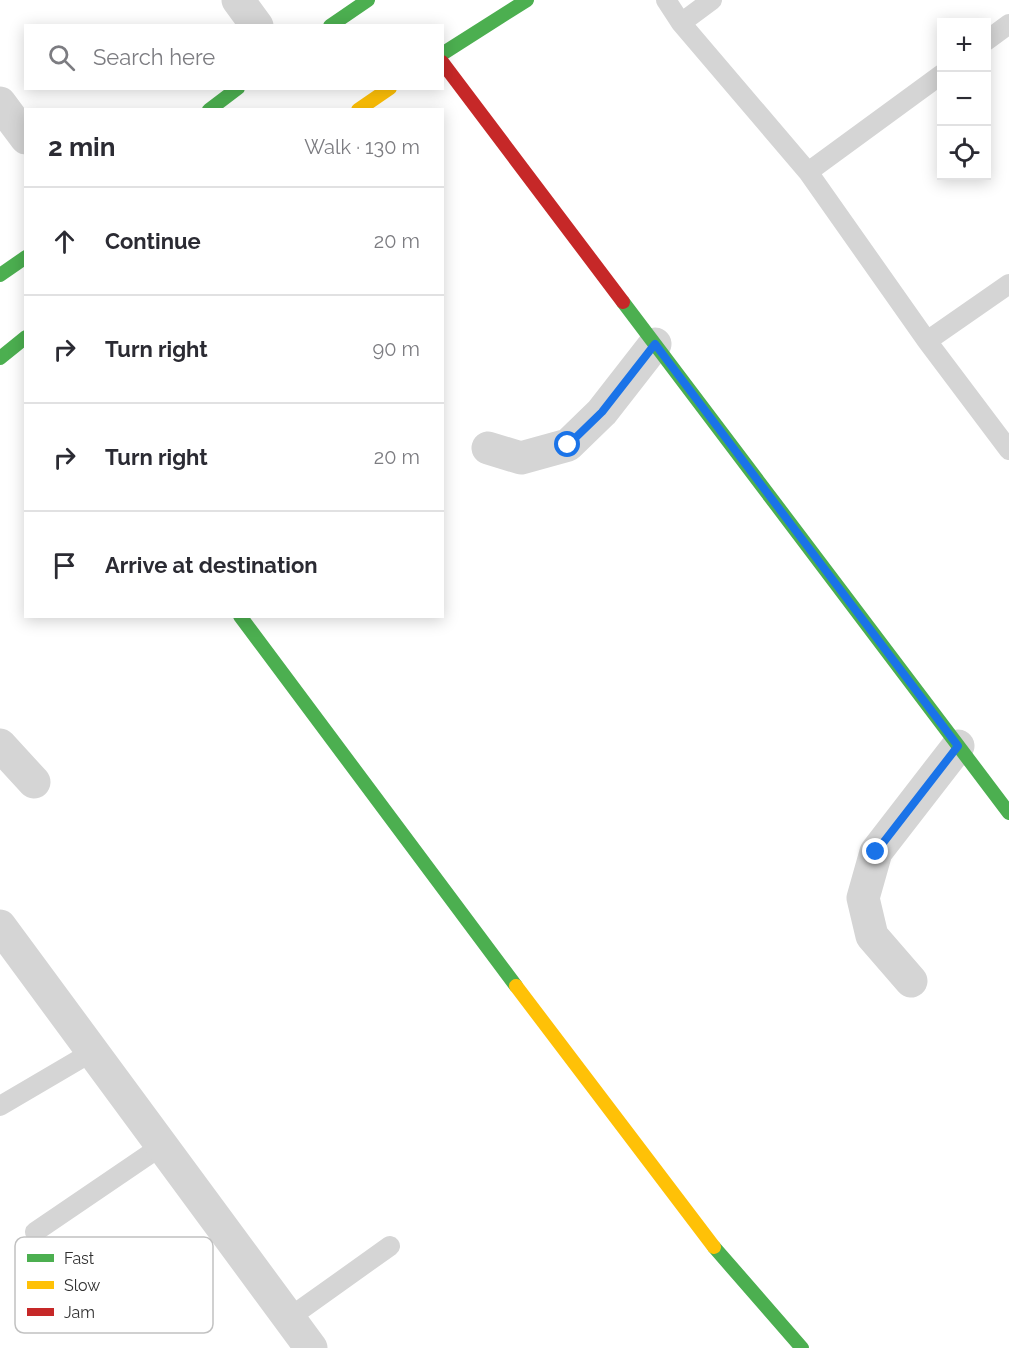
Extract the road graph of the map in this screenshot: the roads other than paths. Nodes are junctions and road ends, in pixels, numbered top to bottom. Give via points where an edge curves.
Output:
1 (238, 0) edge
2 (368, 0) edge
3 (527, 0) edge
4 (666, 0) edge
5 (712, 0) edge
6 (681, 23) junction
7 (256, 24) edge
8 (333, 24) edge
9 (1009, 24) edge
10 (991, 38) edge
11 (444, 53) edge
12 (444, 65) edge
13 (937, 78) edge
14 (235, 90) edge
15 (387, 90) edge
16 (0, 103) edge
17 (212, 108) edge
18 (361, 108) edge
19 (24, 135) edge
20 (808, 172) junction
21 (24, 258) edge
22 (0, 275) edge
23 (1009, 284) edge
24 (24, 340) edge
25 (927, 341) junction
26 (655, 344) junction
27 (0, 358) edge
28 (488, 448) dead end
29 (1009, 450) edge
30 (241, 618) edge
31 (0, 745) edge
32 (958, 746) junction
33 (34, 782) dead end
34 (1009, 813) edge
35 (0, 926) edge
36 (911, 981) dead end
37 (92, 1052) junction
38 (0, 1106) edge
39 (160, 1147) junction
40 (35, 1232) dead end
41 (390, 1246) dead end
42 (289, 1318) junction
43 (311, 1348) edge
44 (802, 1348) edge

1 - 7 street
2 - 8 street
3 - 11 street
4 - 6 lane
5 - 6 lane
6 - 20 lane
9 - 10 lane
12 - 26 street
13 - 20 lane
14 - 17 street
15 - 18 street
16 - 19 street
20 - 25 lane
21 - 22 street
23 - 25 lane
24 - 27 street
25 - 29 lane
26 - 28 street via 602,412 568,445 521,458
26 - 32 street
30 - 44 street via 668,1190
31 - 33 street
32 - 34 street
32 - 36 street via 876,852 863,898 872,936
35 - 37 street
37 - 38 lane
37 - 39 street
39 - 40 lane
39 - 42 street
41 - 42 lane
42 - 43 street

